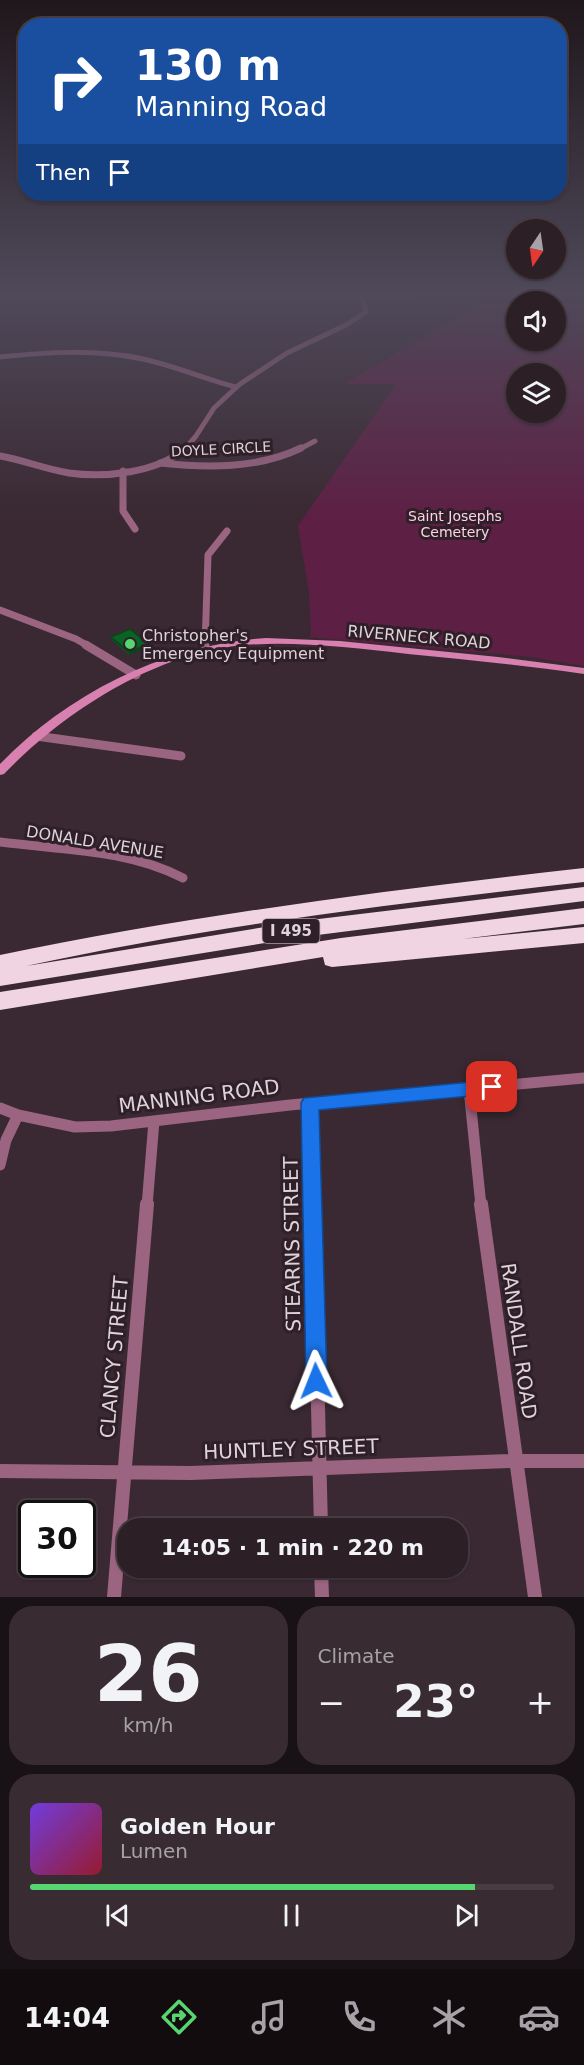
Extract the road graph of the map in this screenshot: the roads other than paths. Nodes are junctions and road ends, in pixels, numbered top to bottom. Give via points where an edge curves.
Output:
1 (173, 367) edge
2 (265, 367) edge
3 (236, 387) junction
4 (315, 441) dead end
5 (0, 456) edge
6 (159, 463) junction
7 (123, 471) junction
8 (135, 529) dead end
9 (227, 531) dead end
10 (0, 610) edge
11 (204, 649) junction
12 (584, 671) edge
13 (136, 675) junction
14 (36, 736) junction
15 (181, 756) dead end
16 (0, 771) edge
17 (0, 842) edge
18 (584, 875) edge
19 (183, 878) dead end
20 (584, 894) edge
21 (584, 916) edge
22 (584, 935) edge
23 (0, 963) edge
24 (0, 978) edge
25 (127, 980) junction
26 (0, 1001) edge
27 (584, 1078) edge
28 (469, 1089) junction
29 (310, 1103) junction
30 (0, 1108) edge
31 (18, 1115) junction
32 (154, 1121) junction
33 (0, 1165) edge
34 (516, 1461) junction
35 (584, 1461) edge
36 (319, 1467) junction
37 (0, 1471) edge
38 (123, 1473) junction
39 (321, 1518) edge
40 (321, 1578) edge
41 (114, 1597) edge
42 (322, 1597) edge
43 (535, 1597) edge

1 - 3 street
2 - 3 street
3 - 6 street via 212,410 192,443
4 - 6 street, DOYLE CIRCLE via 278,458 261,461
5 - 7 street via 72,473
6 - 7 street
7 - 8 street via 123,511
9 - 11 street via 208,555
10 - 13 street via 76,639
11 - 12 main road, RIVERNECK ROAD via 252,642 310,642
11 - 13 main road, RIVERNECK ROAD
13 - 14 main road, RIVERNECK ROAD via 67,711
14 - 15 street
14 - 16 main road, RIVERNECK ROAD
17 - 19 street, DONALD AVENUE via 146,862
18 - 23 highway via 309,909
20 - 24 highway, I 495 via 302,929
21 - 25 highway, I 495 via 341,946
22 - 25 highway
25 - 26 highway, I 495
27 - 28 street, MANNING ROAD
28 - 29 street, MANNING ROAD
28 - 34 street, RANDALL ROAD via 484,1238
29 - 32 street, MANNING ROAD
29 - 36 street, STEARNS STREET
30 - 31 street, MANNING ROAD
31 - 32 street, MANNING ROAD via 75,1127
31 - 33 street
32 - 38 street, CLANCY STREET
34 - 35 street, HUNTLEY STREET
34 - 36 street, HUNTLEY STREET
34 - 43 street, RANDALL ROAD
36 - 38 street, HUNTLEY STREET
36 - 39 street, STEARNS STREET
37 - 38 street, HUNTLEY STREET
38 - 41 street, CLANCY STREET
40 - 42 street

